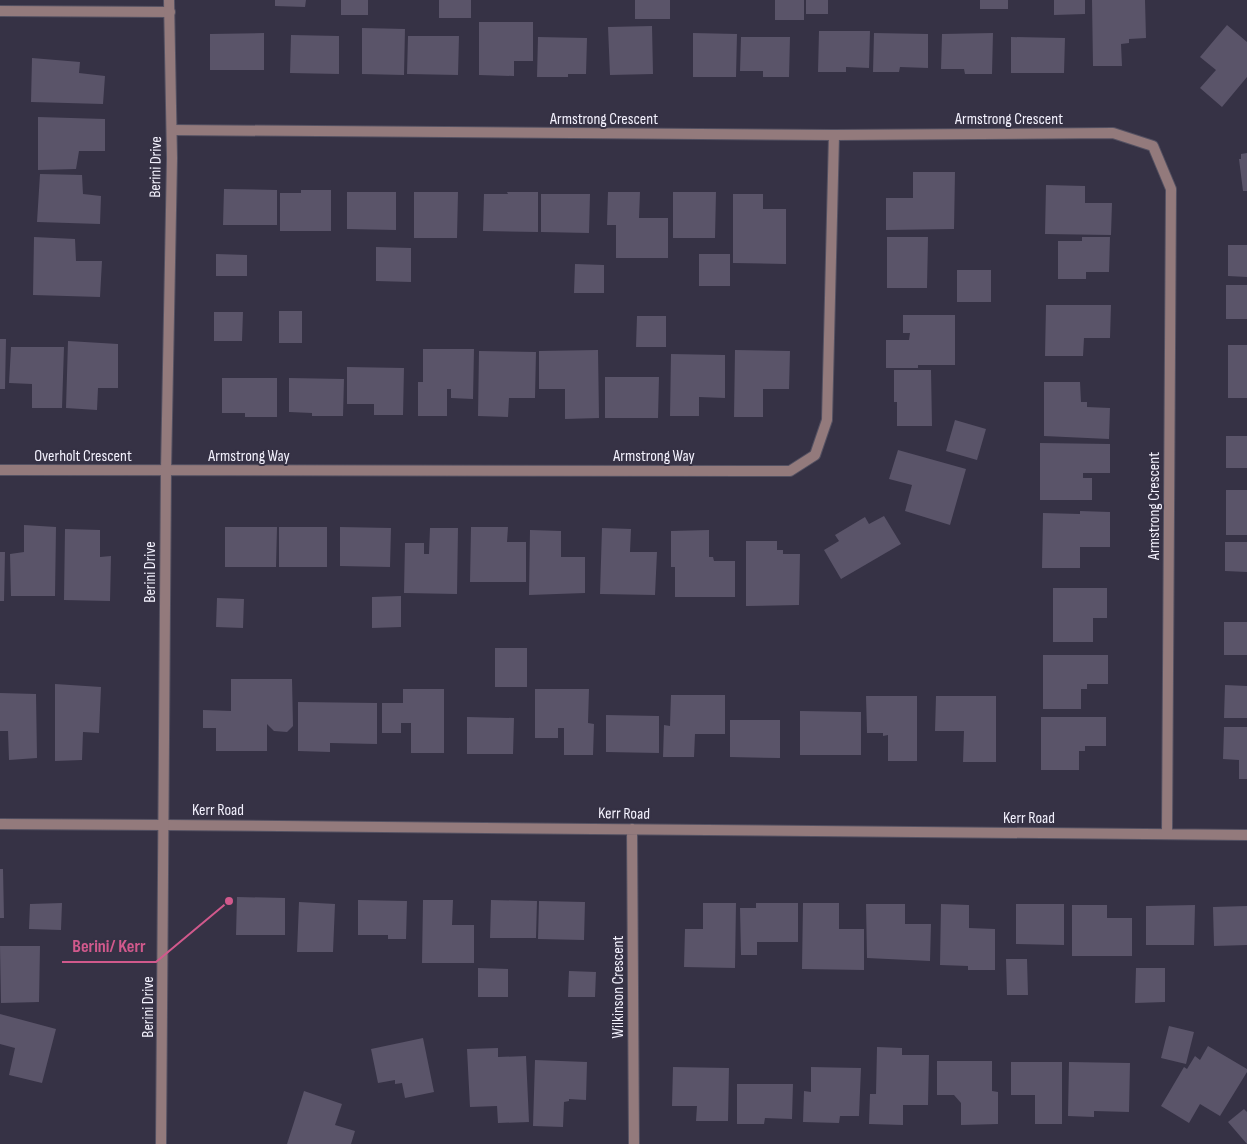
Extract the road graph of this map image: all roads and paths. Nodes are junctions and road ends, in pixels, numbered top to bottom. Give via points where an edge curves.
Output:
1 (169, 0) edge
2 (0, 11) edge
3 (170, 12) junction
4 (172, 130) junction
5 (834, 135) junction
6 (0, 470) edge
7 (166, 471) junction
8 (0, 824) edge
9 (164, 825) junction
10 (632, 830) junction
11 (1167, 834) junction
12 (1247, 834) edge
13 (161, 1144) edge
14 (634, 1144) edge

1 - 3 street, Berini Drive
2 - 3 street
3 - 4 street, Berini Drive
4 - 5 street, Armstrong Crescent
4 - 7 street, Berini Drive
5 - 7 street, Armstrong Way via 828,420 815,455 790,471
5 - 11 street, Armstrong Crescent via 1114,134 1153,146 1171,189
6 - 7 street, Overholt Crescent
7 - 9 street, Berini Drive
8 - 9 street, Kerr Road
9 - 10 street, Kerr Road
9 - 13 street, Berini Drive
10 - 11 street, Kerr Road
10 - 14 street, Wilkinson Crescent
11 - 12 street, Kerr Road

